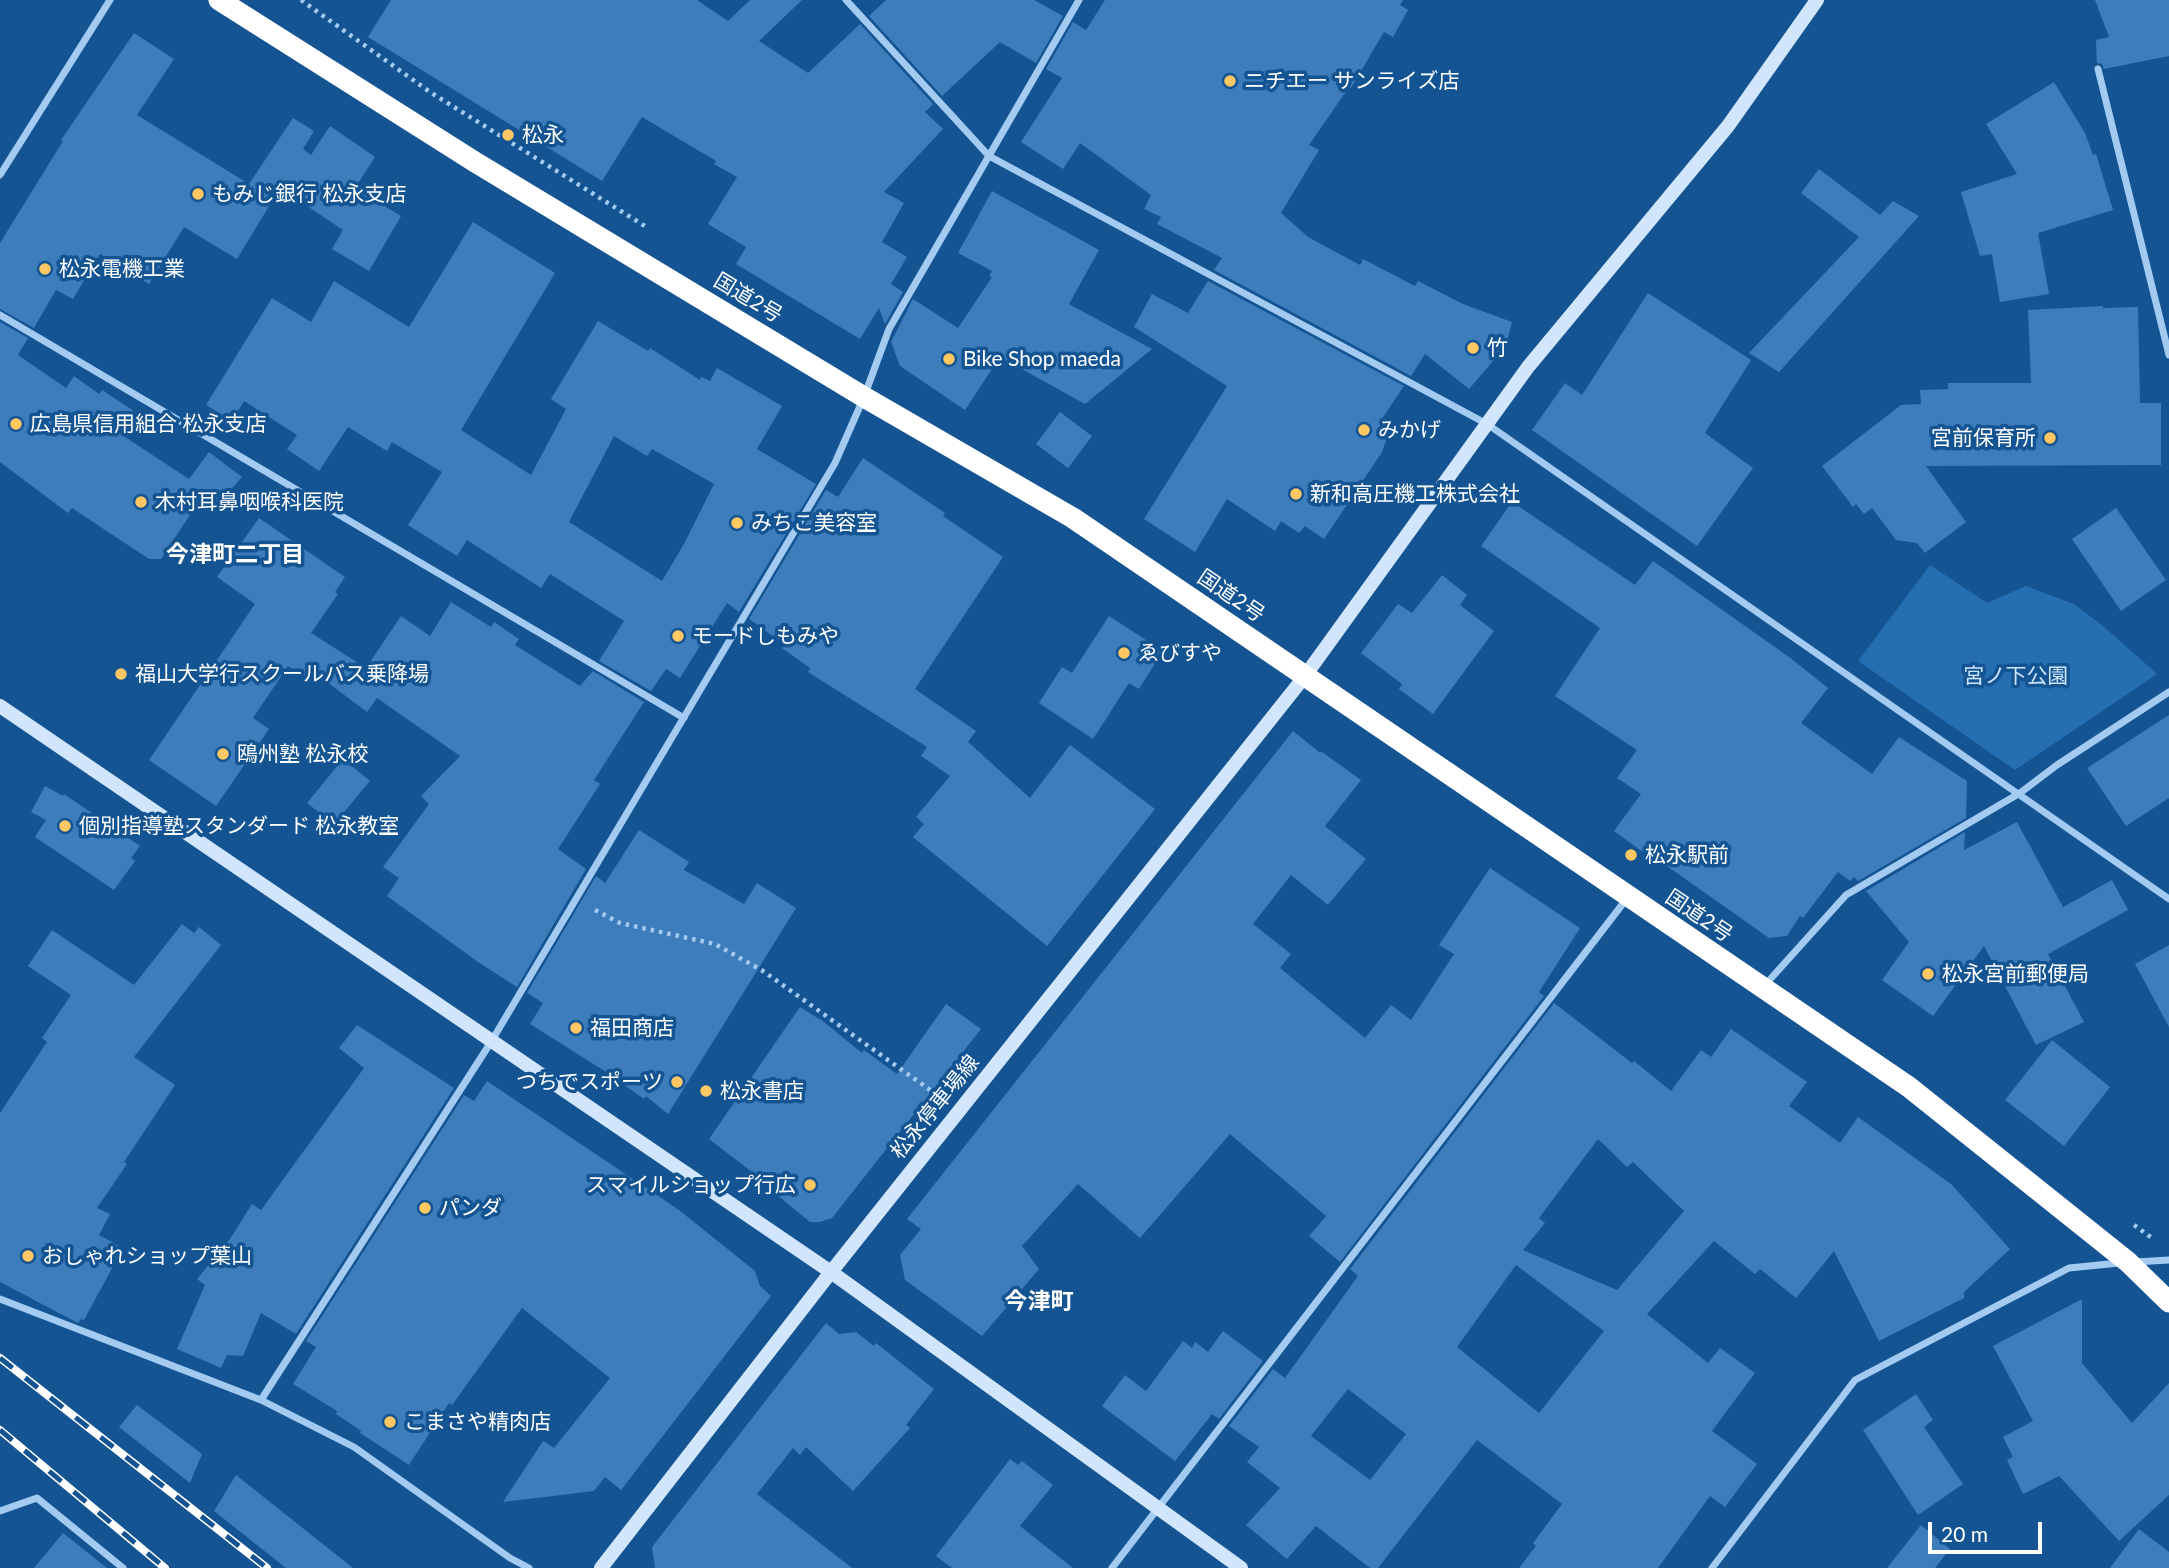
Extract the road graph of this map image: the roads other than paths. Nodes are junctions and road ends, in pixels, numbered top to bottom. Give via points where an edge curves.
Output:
1 (110, 0) edge
2 (219, 0) edge
3 (846, 0) edge
4 (1079, 0) edge
5 (1817, 0) edge
6 (2098, 69) dead end
7 (989, 156) junction
8 (0, 175) edge
9 (0, 315) edge
10 (2169, 355) edge
11 (864, 397) junction
12 (1487, 424) junction
13 (1305, 676) junction
14 (2169, 692) edge
15 (0, 706) edge
16 (684, 718) junction
17 (2020, 793) junction
18 (1628, 897) junction
19 (2169, 899) edge
20 (1762, 989) junction
21 (491, 1042) junction
22 (2169, 1260) edge
23 (2128, 1262) junction
24 (831, 1272) junction
25 (0, 1299) edge
26 (2169, 1302) edge
27 (261, 1400) junction
28 (1158, 1507) junction
29 (0, 1511) edge
30 (123, 1568) edge
31 (528, 1568) edge
32 (601, 1568) edge
33 (1112, 1568) edge
34 (1241, 1568) edge
35 (1712, 1568) edge

1 - 8 street
2 - 11 highway, 国道2号 via 475,162
3 - 7 street
4 - 7 street
5 - 12 street, 松永停車場線 via 1728,126 1528,367
6 - 10 street
7 - 11 street via 889,329
7 - 12 street
9 - 16 street
11 - 13 highway, 国道2号 via 1073,519
11 - 16 street via 835,463
12 - 13 street, 松永停車場線
12 - 17 street
13 - 18 highway, 国道2号
13 - 24 street, 松永停車場線
14 - 17 street
15 - 21 street
16 - 21 street
17 - 19 street
17 - 20 street via 1846,895
18 - 20 highway, 国道2号
18 - 28 street
20 - 23 highway, 国道2号 via 1909,1087
21 - 24 street
21 - 27 street
22 - 23 street
23 - 26 highway, 国道2号
23 - 35 street via 2069,1268 1855,1380
24 - 28 street
24 - 32 street, 松永停車場線
25 - 27 street
27 - 31 street via 354,1447
28 - 33 street
28 - 34 street
29 - 30 street via 37,1498

